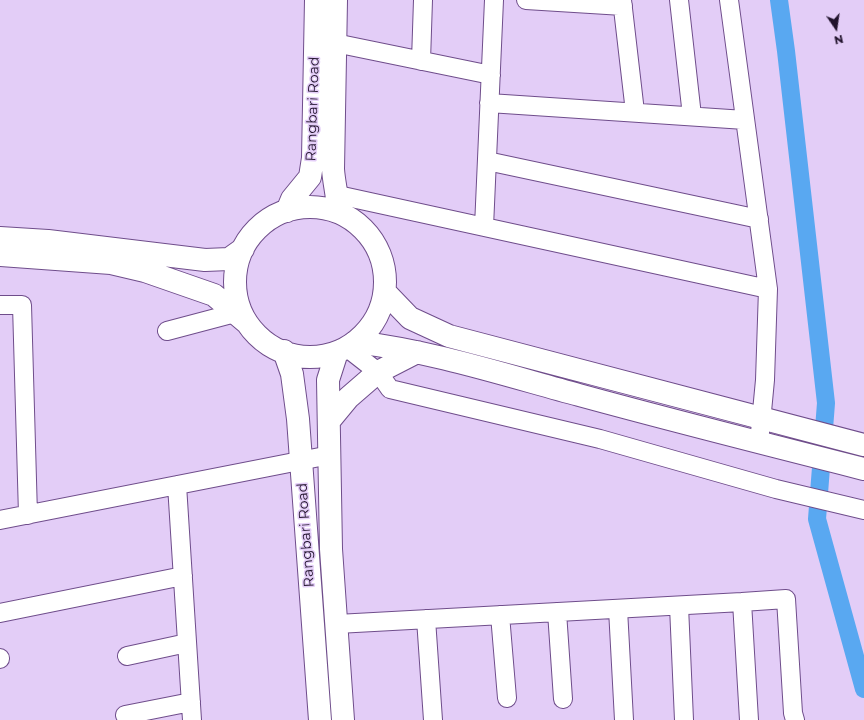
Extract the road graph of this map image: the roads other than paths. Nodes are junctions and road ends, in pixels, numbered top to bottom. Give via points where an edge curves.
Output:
1 (316, 0) edge
2 (336, 0) edge
3 (422, 0) edge
4 (494, 0) edge
5 (526, 0) edge
6 (679, 0) edge
7 (730, 0) edge
8 (623, 3) edge
9 (335, 43) junction
10 (421, 61) junction
11 (490, 75) junction
12 (489, 103) junction
13 (635, 112) junction
14 (692, 116) junction
15 (745, 120) junction
16 (487, 161) junction
17 (338, 203) junction
18 (287, 211) junction
19 (759, 219) junction
20 (484, 227) junction
21 (0, 238) edge
22 (243, 249) junction
23 (0, 255) edge
24 (768, 289) junction
25 (385, 292) junction
26 (0, 305) edge
27 (241, 319) junction
28 (167, 331) dead end
29 (346, 347) junction
30 (284, 352) junction
31 (417, 352) junction
32 (378, 372) junction
33 (762, 418) junction
34 (329, 421) junction
35 (759, 443) junction
36 (864, 445) edge
37 (330, 455) junction
38 (301, 460) junction
39 (864, 469) edge
40 (177, 485) junction
41 (857, 508) edge
42 (28, 515) junction
43 (0, 520) edge
44 (183, 576) junction
45 (742, 602) junction
46 (679, 606) junction
47 (618, 609) junction
48 (558, 612) junction
49 (0, 613) edge
50 (500, 615) junction
51 (426, 619) junction
52 (336, 624) junction
53 (187, 643) junction
54 (127, 656) dead end
55 (507, 698) dead end
56 (563, 699) dead end
57 (191, 702) junction
58 (125, 715) dead end
59 (192, 720) edge
60 (320, 720) edge
61 (343, 720) edge
62 (433, 720) edge
63 (624, 720) edge
64 (684, 720) edge
65 (749, 720) edge
66 (795, 720) edge

1 - 18 street, Rangbari Road via 313,158 310,177 292,199
2 - 9 street, Rangbari Road
3 - 10 street
4 - 11 street
5 - 8 street
6 - 14 street
7 - 15 street
8 - 13 street
9 - 10 street
9 - 17 street, Rangbari Road via 333,169
10 - 11 street
11 - 12 street
12 - 13 street
12 - 16 street
13 - 14 street
14 - 15 street
15 - 19 street
16 - 19 street
16 - 20 street
17 - 18 street via 322,208 304,207
17 - 20 street
17 - 25 street via 370,236 377,247 385,272
18 - 22 street via 269,219 254,232
19 - 24 street
20 - 24 street
21 - 22 street via 48,241 204,260 229,259
22 - 27 street via 236,268 235,288
23 - 27 street via 111,262 145,270 214,295
24 - 33 street
25 - 29 street via 380,311 369,329
25 - 33 street via 410,318 449,336
26 - 42 street via 22,305
27 - 28 street
27 - 30 street via 262,339
29 - 30 street via 318,357
29 - 31 street
29 - 32 street
29 - 34 street, Rangbari Road via 328,380
30 - 38 street, Rangbari Road via 292,374
31 - 32 street
31 - 35 street
32 - 34 street via 348,398
32 - 41 street via 390,389 600,439 776,489
33 - 35 street
33 - 36 street
34 - 37 street, Rangbari Road
35 - 39 street
37 - 38 street
37 - 52 street, Rangbari Road via 331,549
38 - 40 street
38 - 60 street, Rangbari Road
40 - 42 street
40 - 44 street
42 - 43 street
44 - 49 street
44 - 53 street
45 - 46 street
45 - 65 street
45 - 66 street via 786,599
46 - 47 street
46 - 64 street
47 - 48 street
47 - 63 street
48 - 50 street
48 - 56 street
50 - 51 street
50 - 55 street
51 - 52 street
51 - 62 street
52 - 61 street, Rangbari Road
53 - 54 street
53 - 57 street
57 - 58 street
57 - 59 street

